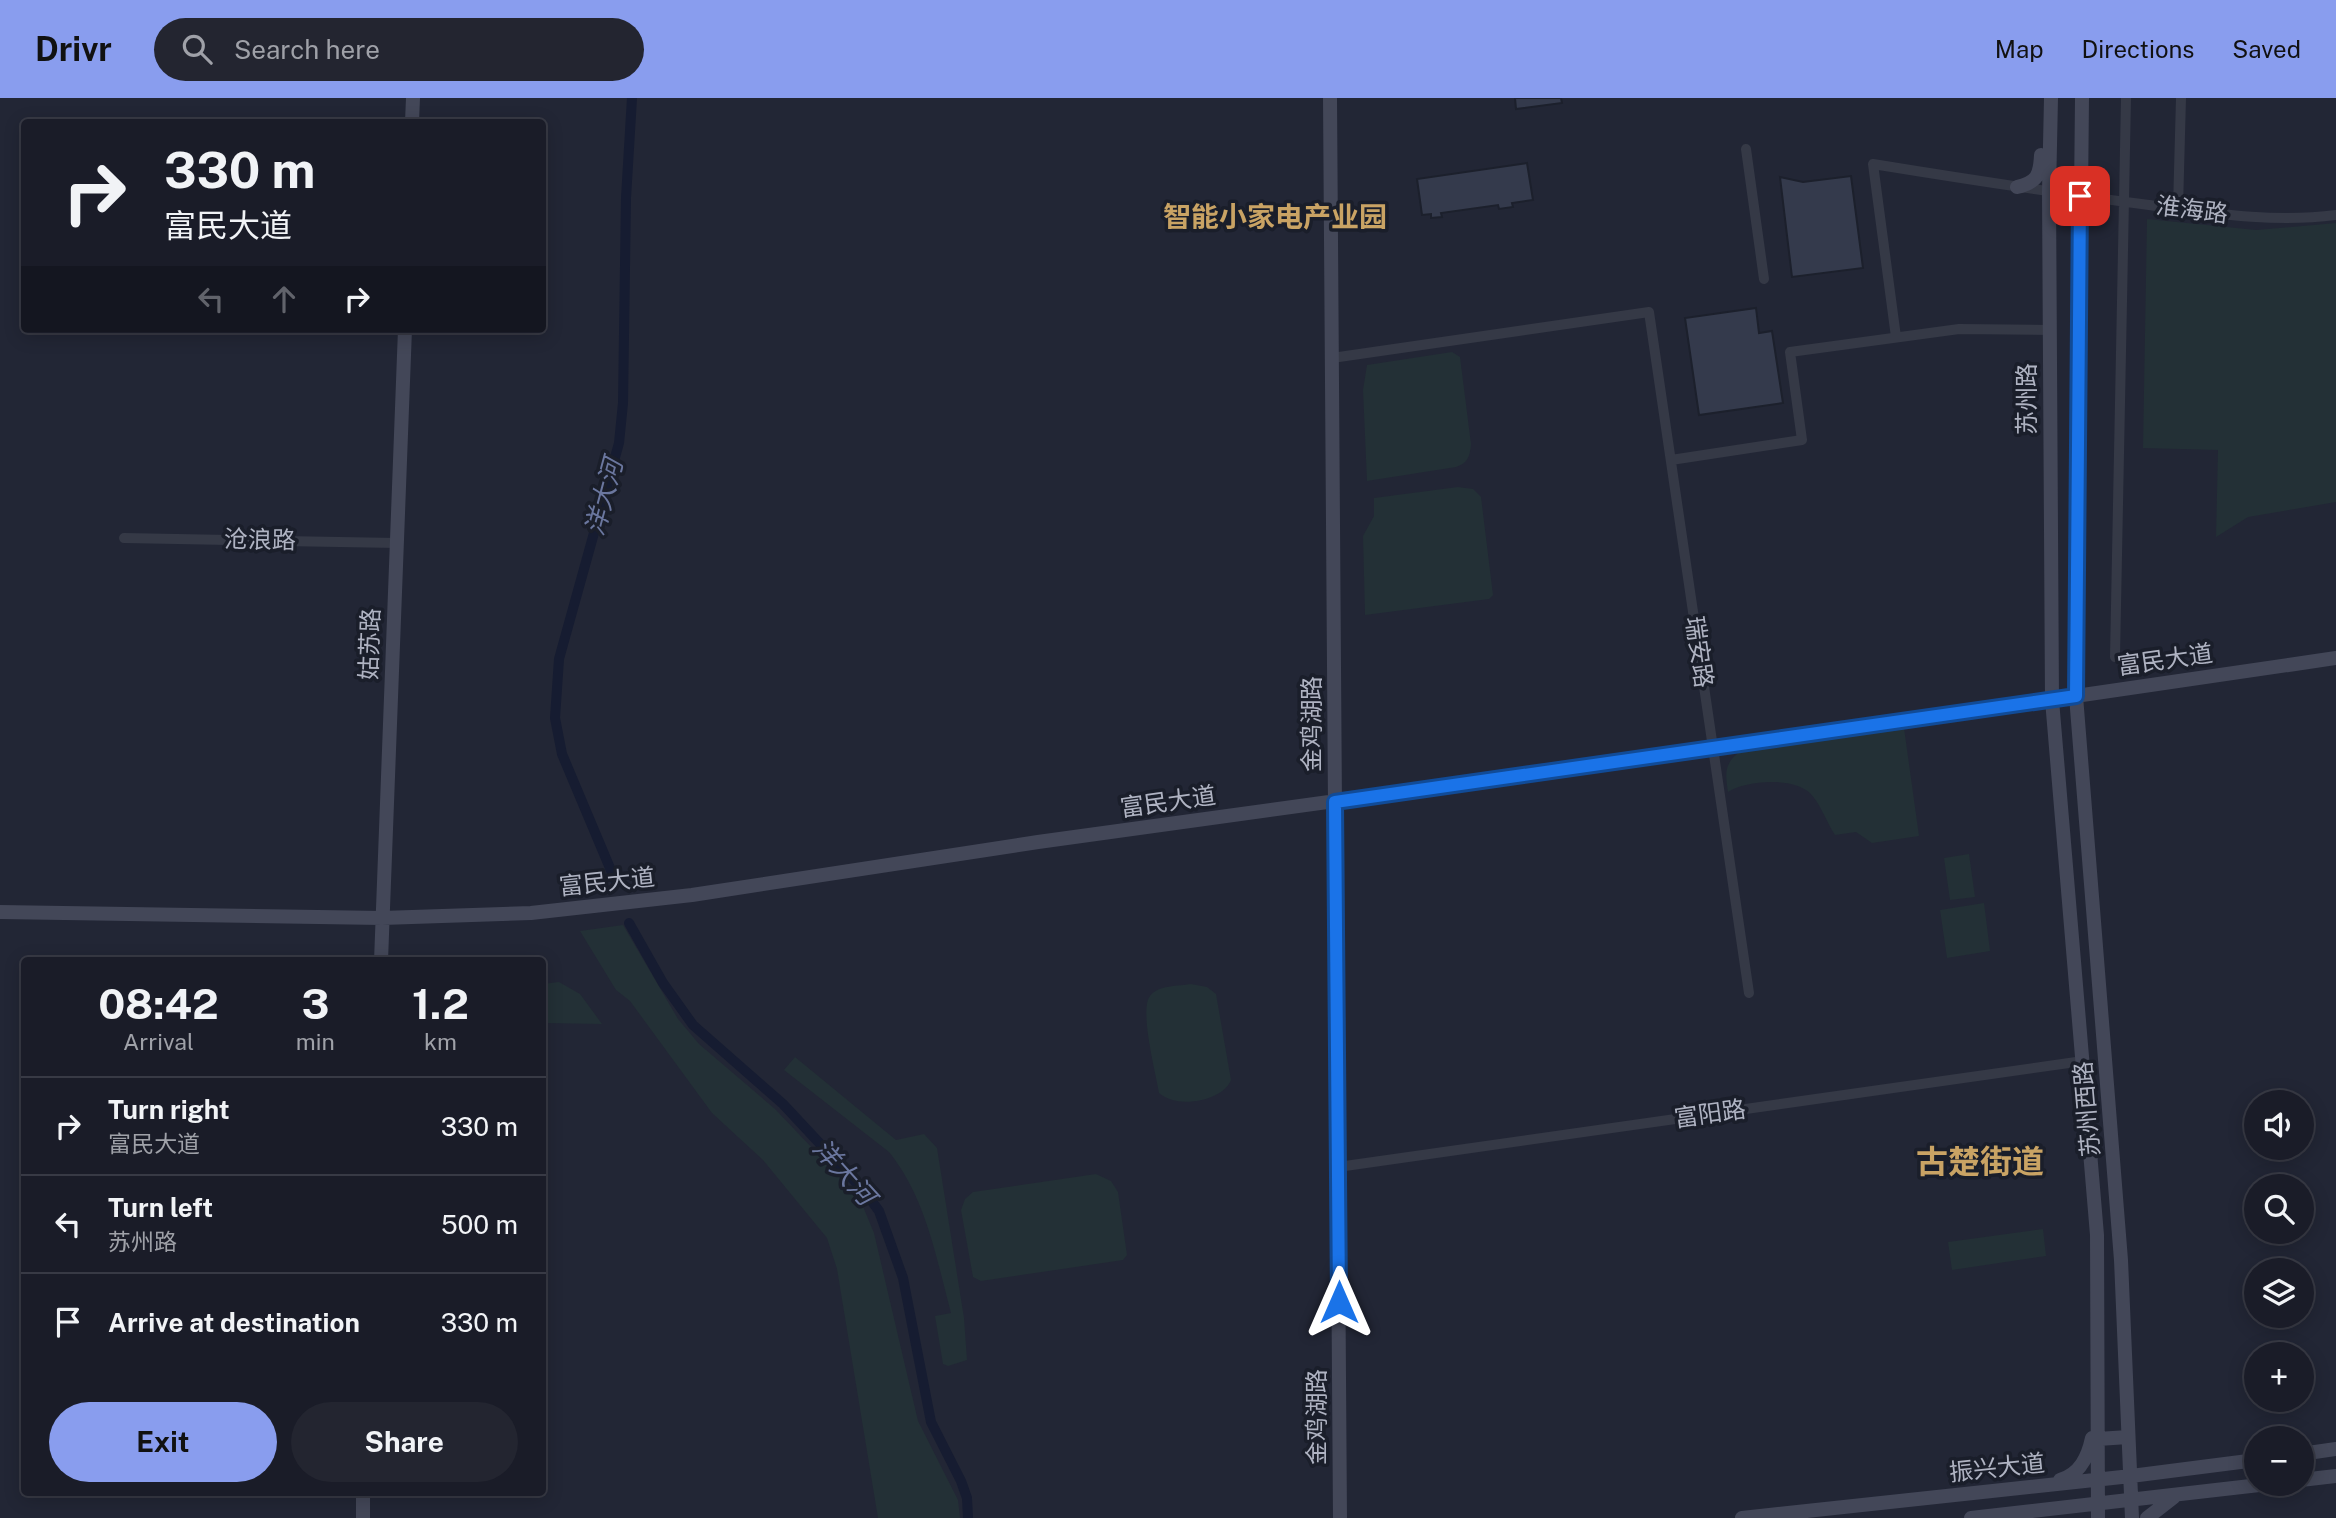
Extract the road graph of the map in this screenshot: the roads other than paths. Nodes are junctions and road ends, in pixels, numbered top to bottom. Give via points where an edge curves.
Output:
1 (413, 98) edge
2 (1330, 98) edge
3 (2043, 98) edge
4 (2051, 98) edge
5 (2082, 98) edge
6 (2126, 98) edge
7 (2181, 98) edge
8 (412, 119) edge
9 (1746, 149) dead end
10 (2017, 187) junction
11 (2049, 192) junction
12 (2080, 196) junction
13 (2124, 202) junction
14 (2178, 208) junction
15 (2336, 215) edge
16 (1764, 279) dead end
17 (2050, 330) junction
18 (405, 333) edge
19 (1896, 337) junction
20 (1332, 358) junction
21 (1671, 460) junction
22 (124, 538) dead end
23 (397, 543) junction
24 (2115, 657) dead end
25 (2336, 657) edge
26 (2076, 696) junction
27 (2052, 699) junction
28 (1713, 749) junction
29 (1335, 802) junction
30 (0, 912) edge
31 (382, 918) junction
32 (381, 957) edge
33 (1749, 993) dead end
34 (2083, 1061) junction
35 (1338, 1167) junction
36 (2098, 1416) junction
37 (2098, 1438) junction
38 (2128, 1440) junction
39 (2336, 1449) edge
40 (2314, 1452) edge
41 (2244, 1461) edge
42 (2167, 1471) junction
43 (2131, 1476) junction
44 (2336, 1476) edge
45 (2314, 1479) edge
46 (2098, 1480) junction
47 (2035, 1486) junction
48 (2244, 1487) edge
49 (2177, 1495) junction
50 (363, 1496) edge
51 (2132, 1501) junction
52 (2098, 1511) edge
53 (2026, 1512) junction
54 (363, 1518) edge
55 (1340, 1518) edge
56 (1742, 1518) edge
57 (1971, 1518) edge
58 (2070, 1518) edge
59 (2132, 1518) edge
60 (2147, 1518) edge

1 - 8 street
2 - 20 street, 金鸡湖路
3 - 10 street via 2040,172 2033,183
4 - 11 street, 苏州路
5 - 12 street, 苏州路
6 - 13 street
7 - 14 street
9 - 16 street
10 - 11 street, 淮海路
10 - 19 street, 淮海路 via 1873,164
11 - 12 street, 淮海路
11 - 17 street, 苏州路
12 - 13 street, 淮海路
12 - 26 street, 苏州路
13 - 14 street, 淮海路
13 - 24 street
14 - 15 street, 淮海路 via 2280,219
17 - 19 street via 1959,329
17 - 27 street, 苏州路
18 - 23 street, 姑苏路
19 - 21 street via 1790,352 1802,440
20 - 21 street, 瑞安路 via 1649,312
20 - 29 street, 金鸡湖路
21 - 28 street, 瑞安路
22 - 23 street, 沧浪路
23 - 31 street, 姑苏路
25 - 26 street, 富民大道
26 - 27 street, 富民大道
26 - 38 street, 苏州西路 via 2121,1254
27 - 28 street, 富民大道
27 - 34 street, 苏州西路
28 - 29 street, 富民大道
28 - 33 street, 瑞安路
29 - 31 street, 富民大道 via 692,895 531,913
29 - 35 street, 金鸡湖路
30 - 31 street, 富民大道
31 - 32 street, 姑苏路
34 - 35 street, 富阳路
34 - 36 street, 苏州西路 via 2097,1235
35 - 55 street, 金鸡湖路
36 - 37 street, 苏州西路
36 - 47 street via 2081,1466 2066,1478
37 - 38 street
37 - 46 street, 苏州西路
38 - 42 street via 2141,1460
38 - 43 street, 苏州西路
39 - 40 street
41 - 42 street, 振兴大道
42 - 43 street, 振兴大道
43 - 46 street, 振兴大道
43 - 51 street, 苏州西路
44 - 45 street
46 - 47 street, 振兴大道
46 - 52 street, 苏州西路
47 - 56 street, 振兴大道
48 - 49 street, 振兴大道
49 - 51 street, 振兴大道
49 - 60 street
50 - 54 street
51 - 52 street, 振兴大道
51 - 59 street, 苏州西路
52 - 53 street, 振兴大道
53 - 57 street, 振兴大道
53 - 58 street

